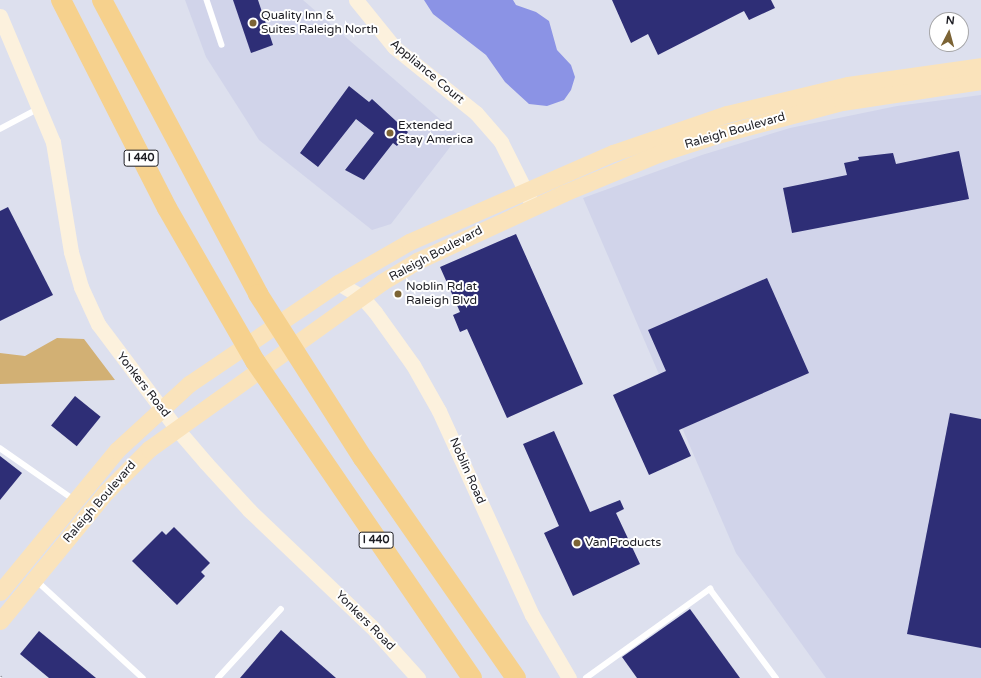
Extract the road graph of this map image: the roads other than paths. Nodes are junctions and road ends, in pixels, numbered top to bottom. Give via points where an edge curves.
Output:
1 (61, 0) edge
2 (102, 0) edge
3 (207, 0) edge
4 (356, 0) edge
5 (0, 16) edge
6 (222, 45) dead end
7 (981, 66) edge
8 (981, 81) edge
9 (40, 108) junction
10 (0, 129) edge
11 (525, 190) junction
12 (533, 206) junction
13 (338, 283) junction
14 (362, 297) junction
15 (162, 408) junction
16 (176, 428) junction
17 (0, 448) edge
18 (75, 500) junction
19 (35, 578) junction
20 (0, 592) edge
21 (281, 610) dead end
22 (0, 621) edge
23 (143, 678) edge
24 (218, 678) edge
25 (418, 678) edge
26 (472, 678) edge
27 (516, 678) edge
28 (569, 678) edge
29 (586, 678) edge
30 (776, 678) edge

1 - 26 highway, I 440 via 167,208 226,313 280,401
2 - 27 highway, I 440 via 258,294 311,380
3 - 6 lane
4 - 11 street, Appliance Court via 394,47 476,113 501,142
5 - 9 street, Yonkers Road
7 - 11 main road, Raleigh Boulevard via 848,85 727,114 613,153
8 - 12 main road, Raleigh Boulevard via 894,93 764,121 658,154
9 - 10 lane
9 - 15 street, Yonkers Road via 53,142 65,225 81,287 98,324
11 - 12 street, Appliance Court
11 - 13 main road, Raleigh Boulevard via 409,242
12 - 14 main road, Raleigh Boulevard via 435,251
13 - 14 street, Noblin Road
13 - 15 main road, Raleigh Boulevard via 217,362
14 - 16 main road, Raleigh Boulevard
14 - 28 street, Noblin Road via 413,365 439,410 518,587
15 - 16 street, Yonkers Road
15 - 18 main road, Raleigh Boulevard via 117,450
16 - 19 main road, Raleigh Boulevard via 149,448 119,477
16 - 25 street, Yonkers Road via 249,510 372,627
17 - 18 lane
18 - 20 main road, Raleigh Boulevard
19 - 22 main road, Raleigh Boulevard
19 - 23 lane
21 - 24 lane
29 - 30 lane via 710,589

